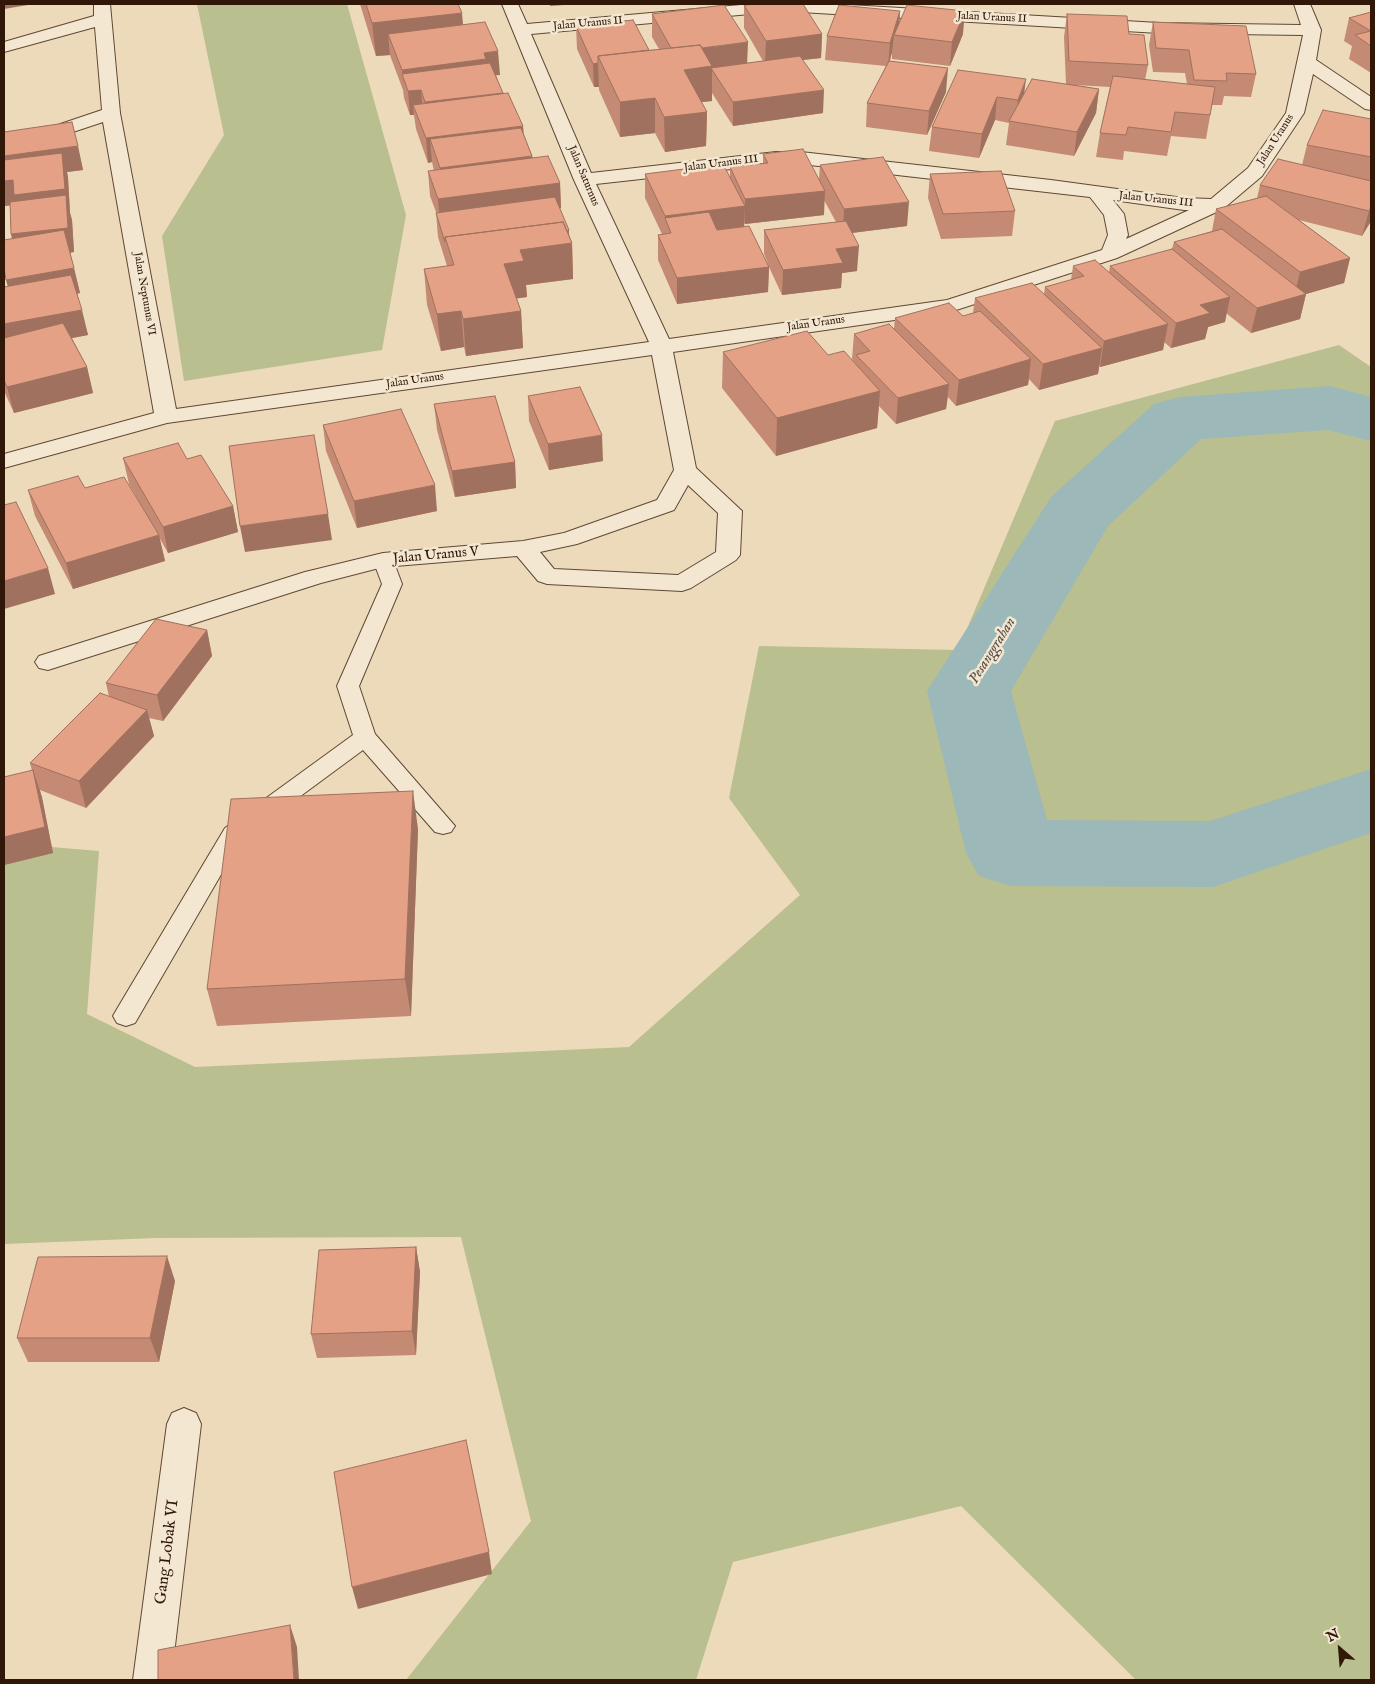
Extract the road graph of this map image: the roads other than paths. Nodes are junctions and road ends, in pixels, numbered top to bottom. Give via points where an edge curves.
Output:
1 (510, 4) edge
2 (1302, 4) edge
3 (102, 12) edge
4 (522, 30) junction
5 (1312, 30) junction
6 (4, 47) edge
7 (1307, 62) junction
8 (1371, 105) edge
9 (111, 113) junction
10 (4, 149) edge
11 (584, 180) junction
12 (1097, 192) junction
13 (1216, 205) junction
14 (1110, 254) junction
15 (661, 346) junction
16 (166, 417) junction
17 (4, 461) edge
18 (685, 470) junction
19 (523, 548) junction
20 (383, 560) junction
21 (48, 662) dead end
22 (365, 737) junction
23 (443, 826) dead end
24 (126, 1016) dead end
25 (184, 1424) dead end
26 (152, 1680) edge

1 - 4 street, Jalan Saturnus
2 - 5 street, Jalan Uranus
3 - 6 street
3 - 9 street, Jalan Neptunus VI
4 - 5 street, Jalan Uranus II via 783,6 1159,28
4 - 11 street, Jalan Saturnus
5 - 7 street, Jalan Uranus
7 - 8 street
7 - 13 street, Jalan Uranus via 1295,112 1275,145 1256,172
9 - 10 street
9 - 16 street, Jalan Neptunus VI
11 - 12 street, Jalan Uranus III via 792,158
11 - 15 street, Jalan Saturnus
12 - 13 street, Jalan Uranus III
12 - 14 street, Jalan Uranus III via 1114,214 1118,235
13 - 14 street, Jalan Uranus
14 - 15 street, Jalan Uranus via 950,306
15 - 16 street, Jalan Uranus
15 - 18 street
16 - 17 street
18 - 19 street, Jalan Uranus V via 666,505 568,539
18 - 19 street via 730,511 728,555 682,583 547,576
19 - 20 street, Jalan Uranus V
20 - 21 street, Jalan Uranus V via 314,577
20 - 22 lane via 392,584 348,686
22 - 23 lane
22 - 24 lane via 233,834
25 - 26 street, Gang Lobak VI

